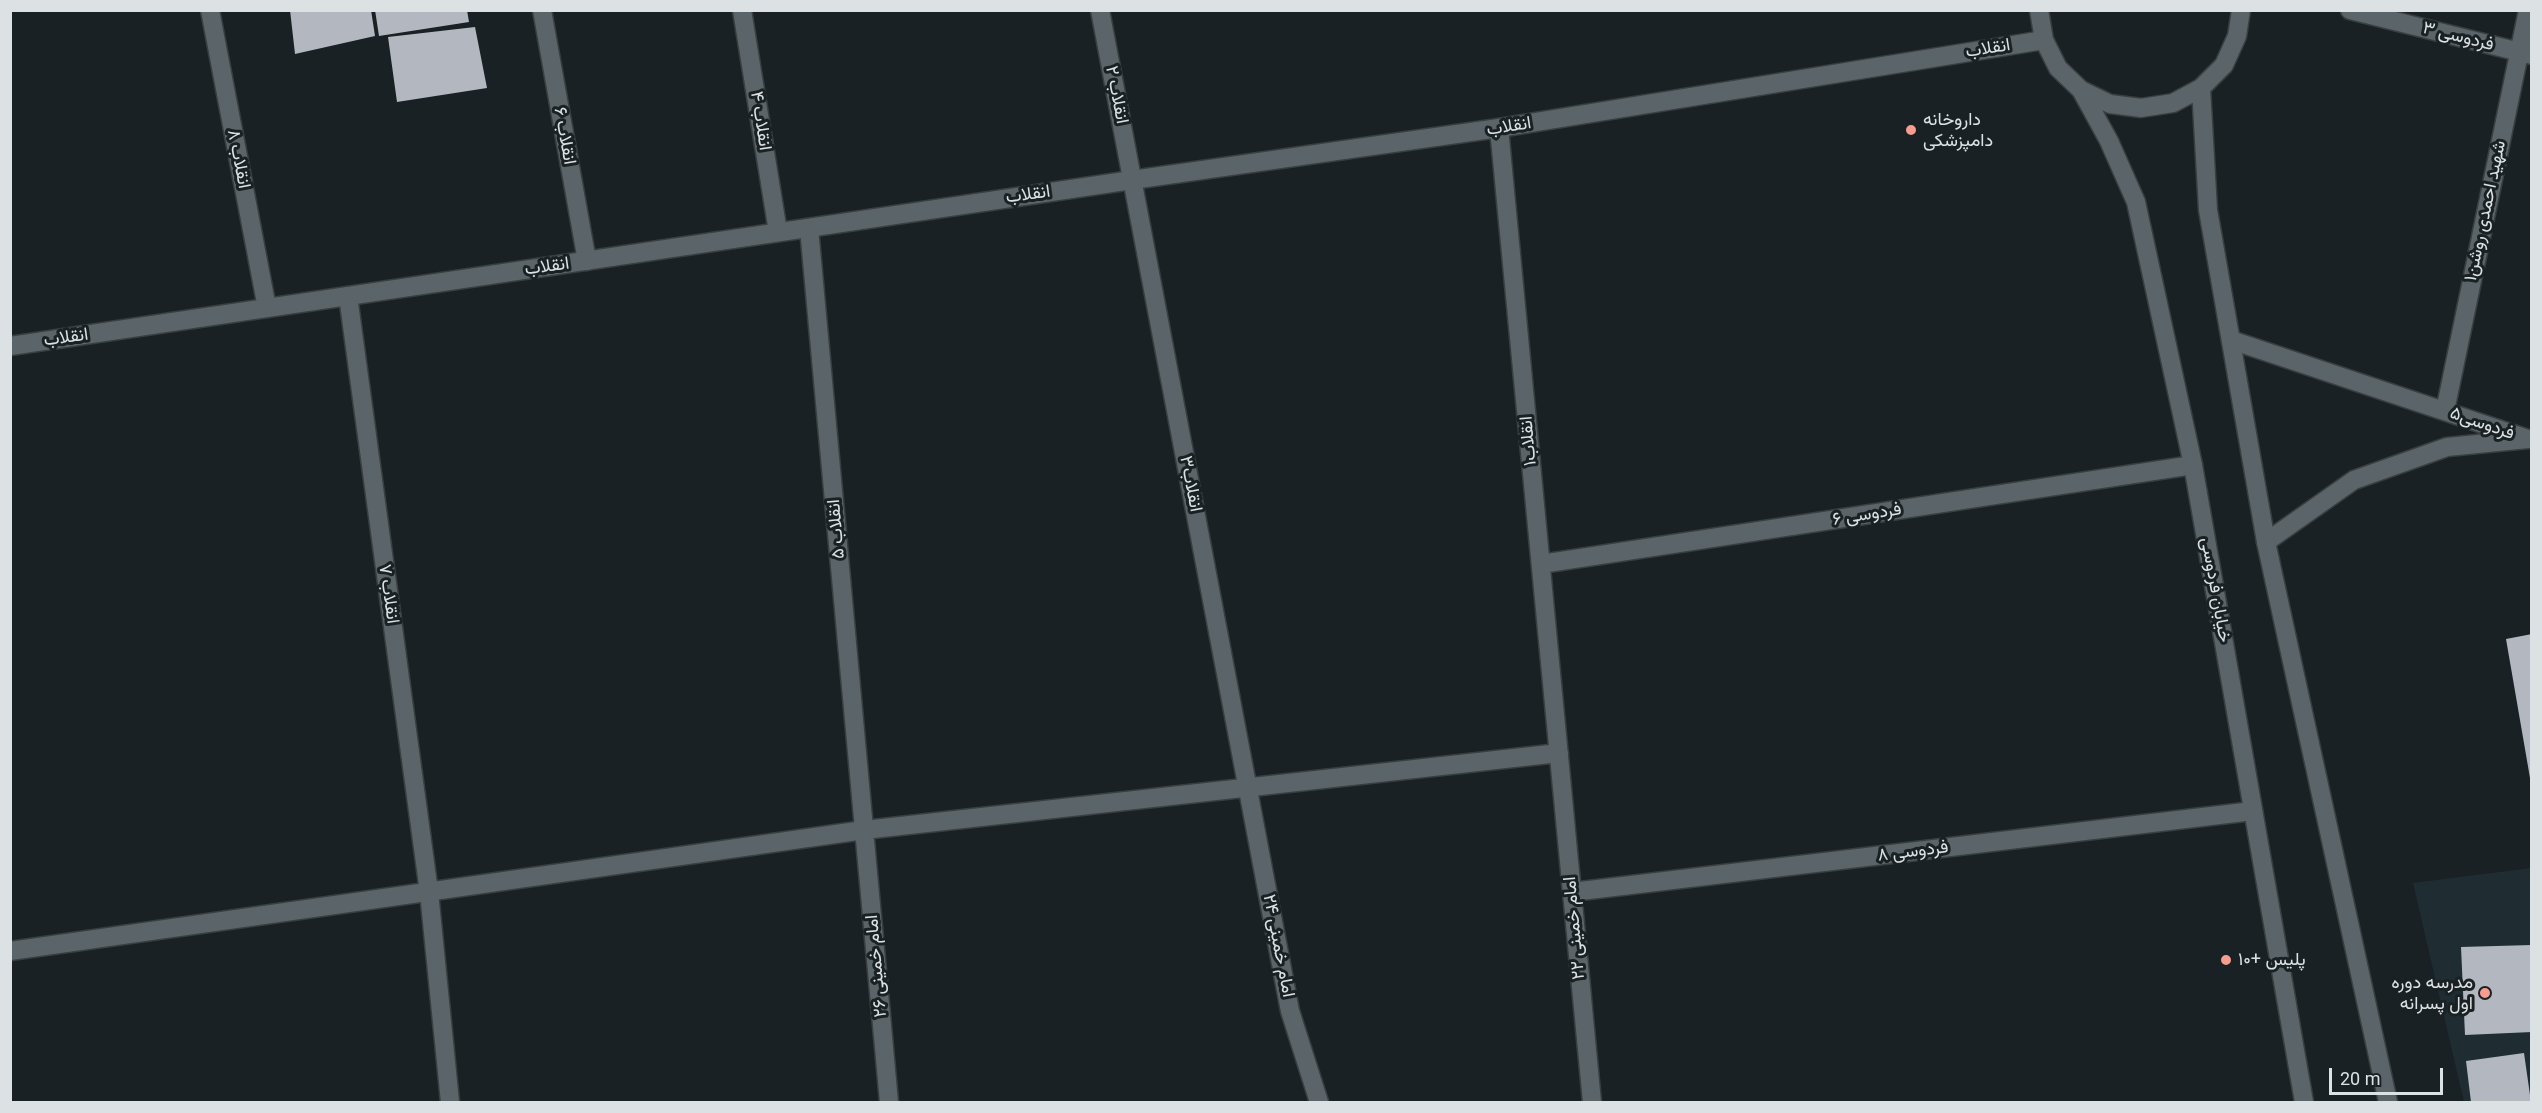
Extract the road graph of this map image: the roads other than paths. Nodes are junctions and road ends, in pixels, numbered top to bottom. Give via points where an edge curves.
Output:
1 (210, 10) edge
2 (542, 10) edge
3 (742, 10) edge
4 (1100, 10) edge
5 (2039, 10) edge
6 (2241, 10) edge
7 (2350, 10) edge
8 (2528, 10) edge
9 (2044, 40) junction
10 (2525, 54) edge
11 (2201, 88) junction
12 (2082, 90) junction
13 (1499, 128) junction
14 (1132, 180) junction
15 (809, 228) junction
16 (778, 232) junction
17 (587, 261) junction
18 (348, 296) junction
19 (267, 308) junction
20 (2231, 340) junction
21 (10, 346) edge
22 (2445, 411) junction
23 (2530, 440) edge
24 (2193, 465) junction
25 (2266, 542) junction
26 (1540, 564) junction
27 (1558, 753) junction
28 (1248, 787) junction
29 (2253, 811) junction
30 (864, 830) junction
31 (429, 892) junction
32 (1572, 892) junction
33 (10, 951) edge
34 (450, 1102) edge
35 (889, 1102) edge
36 (1319, 1102) edge
37 (1592, 1102) edge
38 (2304, 1102) edge
39 (2388, 1102) edge

1 - 19 street, انقلاب ۸
2 - 17 street, انقلاب ۶
3 - 16 street, انقلاب ۴
4 - 14 street, انقلاب ۲
5 - 9 street
6 - 11 street via 2237,36 2223,65
7 - 10 street, فردوسی ۳
8 - 10 street, شهید احمدی روشن۱
9 - 12 street via 2058,68
9 - 13 street, انقلاب
10 - 22 street, شهید احمدی روشن۱
11 - 12 street via 2173,103 2141,108 2110,104
11 - 20 street via 2208,210
12 - 24 street, خیابان فردوسی via 2136,202
13 - 14 street, انقلاب
13 - 26 street, انقلاب۱
14 - 15 street, انقلاب
14 - 28 street, انقلاب۳
15 - 16 street, انقلاب
15 - 30 street, انقلاب ۵
16 - 17 street, انقلاب
17 - 18 street, انقلاب
18 - 19 street, انقلاب
18 - 31 street, انقلاب ۷
19 - 21 street, انقلاب
20 - 22 street, فردوسی۵
20 - 25 street
22 - 23 street, فردوسی۵
23 - 25 street, فردوسی۵ via 2446,447 2354,480
24 - 26 street, فردوسی ۶
24 - 29 street, خیابان فردوسی
25 - 39 street
26 - 27 street, انقلاب۱
27 - 28 street
27 - 32 street, امام خمینی ۲۲
28 - 30 street
28 - 36 street, امام خمینی ۲۴ via 1290,1011
29 - 32 street, فردوسی ۸
29 - 38 street, خیابان فردوسی
30 - 31 street
30 - 35 street, امام خمینی ۲۶
31 - 33 street
31 - 34 street, انقلاب ۷
32 - 37 street, امام خمینی ۲۲

